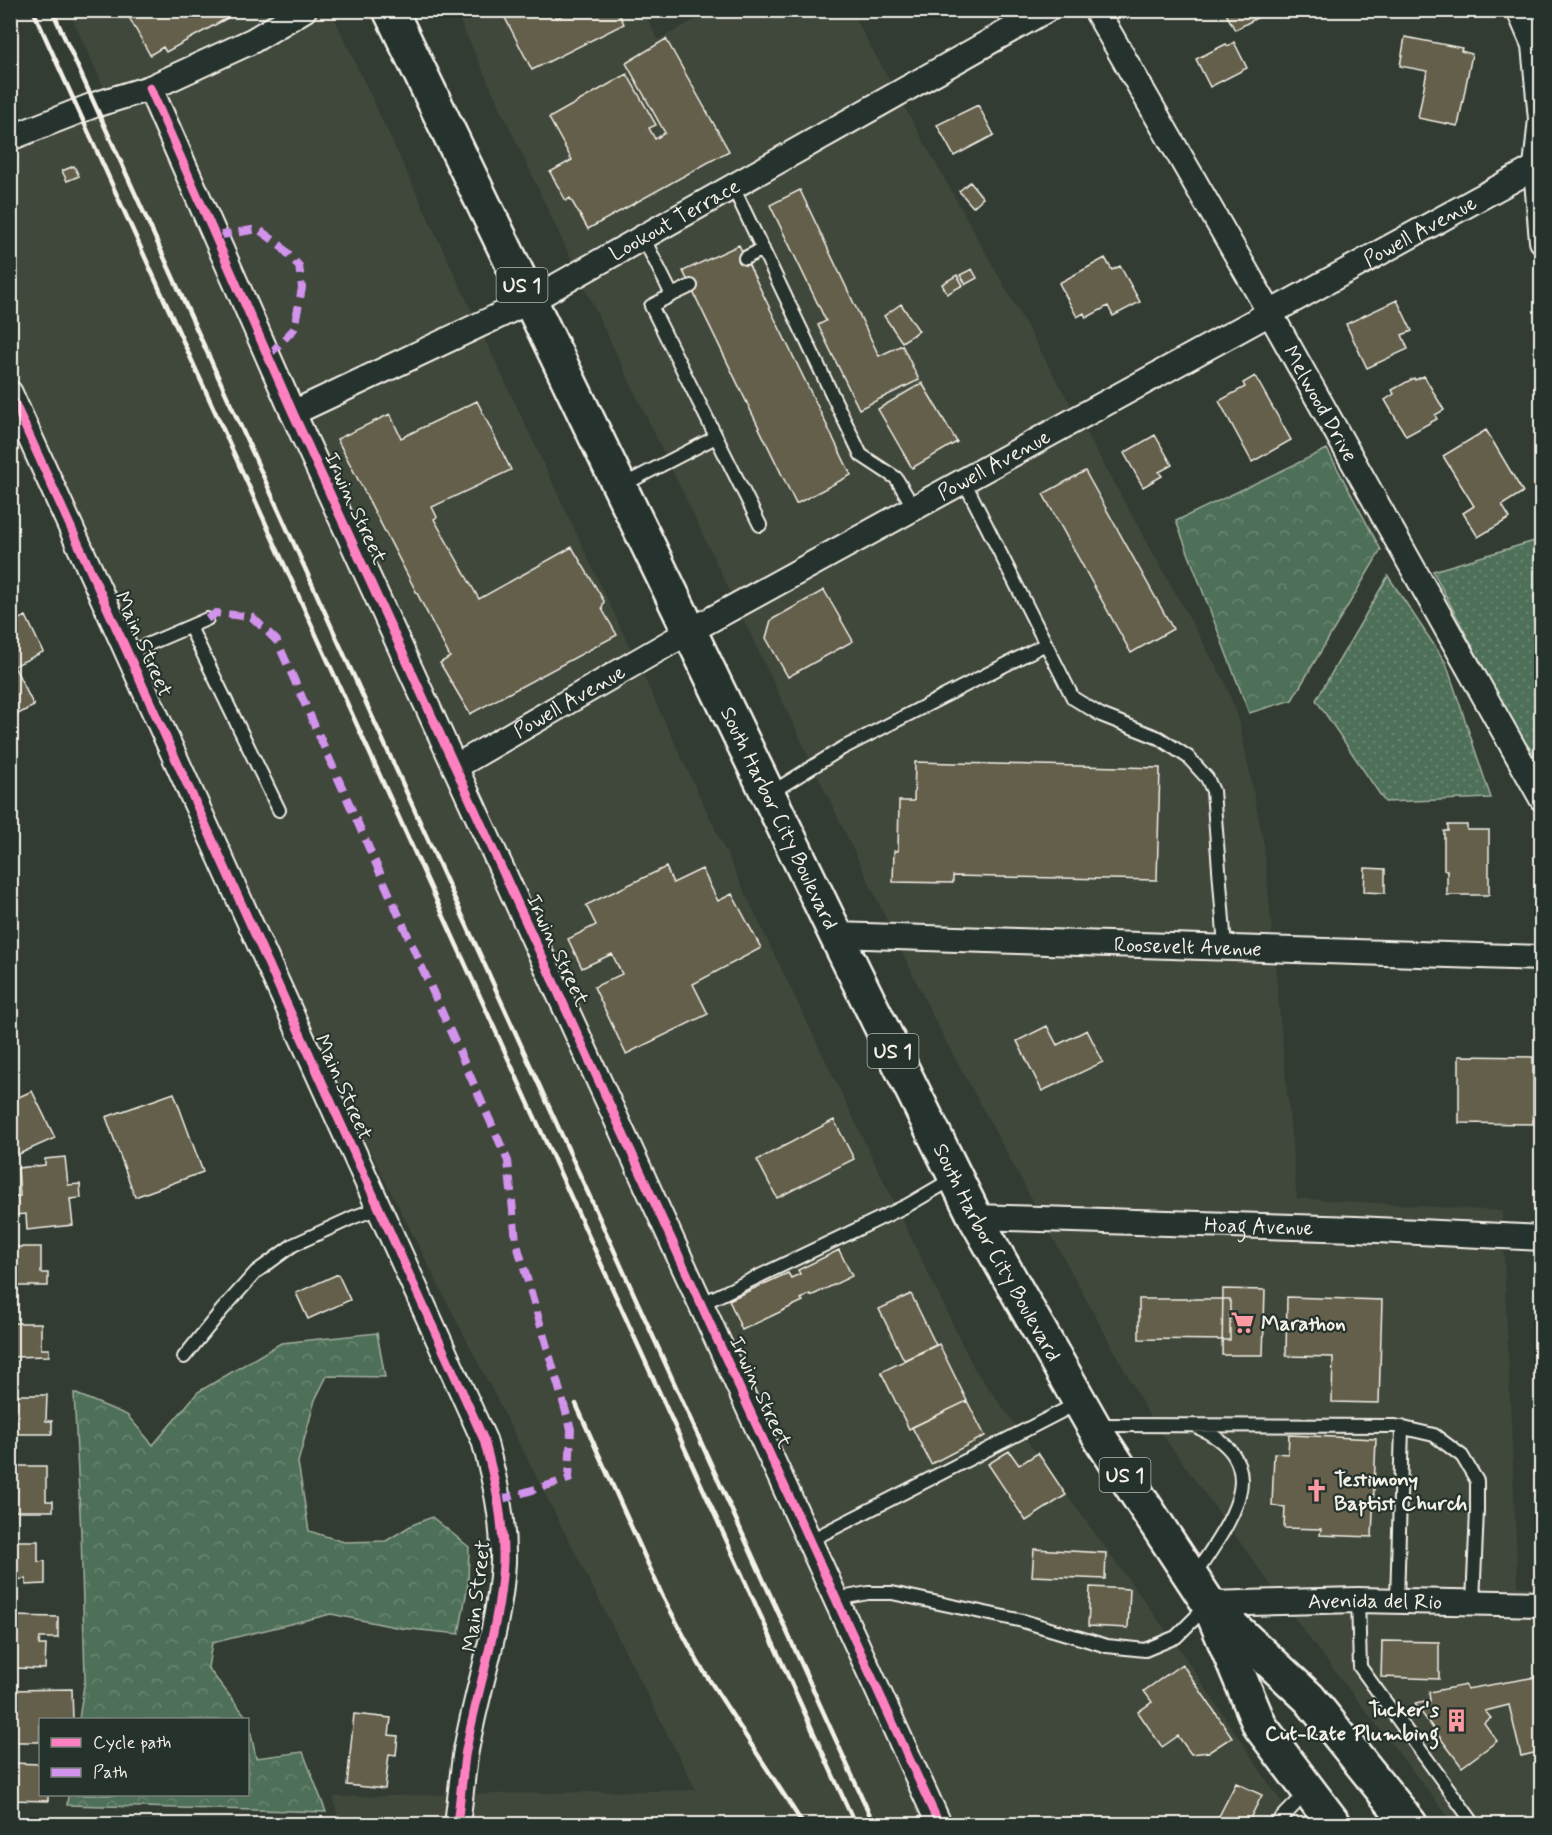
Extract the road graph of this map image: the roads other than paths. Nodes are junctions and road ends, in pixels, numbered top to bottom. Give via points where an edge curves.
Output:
1 (304, 10) edge
2 (390, 10) edge
3 (1046, 10) edge
4 (1096, 10) edge
5 (1519, 10) edge
6 (150, 88) junction
7 (10, 138) edge
8 (1536, 167) junction
9 (733, 187) junction
10 (643, 237) junction
11 (1542, 241) edge
12 (763, 249) junction
13 (745, 258) dead end
14 (691, 286) dead end
15 (672, 295) junction
16 (530, 301) junction
17 (1270, 313) junction
18 (10, 393) edge
19 (293, 413) junction
20 (716, 437) junction
21 (964, 481) junction
22 (620, 487) junction
23 (914, 508) junction
24 (760, 525) dead end
25 (207, 619) dead end
26 (190, 627) junction
27 (690, 631) junction
28 (1046, 644) junction
29 (128, 653) junction
30 (455, 767) junction
31 (768, 794) junction
32 (1542, 799) edge
33 (279, 810) dead end
34 (836, 935) junction
35 (1225, 947) junction
36 (1542, 958) edge
37 (956, 1178) junction
38 (379, 1208) junction
39 (975, 1217) junction
40 (1542, 1238) edge
41 (700, 1304) junction
42 (184, 1357) dead end
43 (1086, 1414) junction
44 (1195, 1426) junction
45 (1402, 1427) junction
46 (809, 1540) junction
47 (1201, 1592) junction
48 (836, 1599) junction
49 (1358, 1600) junction
50 (1397, 1601) junction
51 (1473, 1602) junction
52 (1542, 1604) edge
53 (1308, 1790) junction
54 (457, 1824) edge
55 (939, 1824) edge
56 (1276, 1824) edge
57 (1334, 1824) edge
58 (1410, 1824) edge
59 (1474, 1824) edge

1 - 6 street via 252,41
2 - 16 main road, South Harbor City Boulevard / US 1
3 - 9 street, Lookout Terrace
4 - 17 street, Melwood Drive
5 - 8 street via 1534,45 1541,119
6 - 7 street
6 - 19 street, Irwin Street
8 - 11 street
8 - 17 street, Powell Avenue
9 - 10 street, Lookout Terrace
9 - 12 lane
10 - 15 lane
10 - 16 street, Lookout Terrace
12 - 13 lane
12 - 23 lane via 861,455 896,478
14 - 15 lane
15 - 20 lane via 651,306
16 - 19 street, Lookout Terrace
16 - 22 main road, South Harbor City Boulevard / US 1
17 - 21 street, Powell Avenue
17 - 32 street, Melwood Drive
18 - 29 street, Main Street
19 - 30 street, Irwin Street
20 - 22 lane
20 - 24 lane
21 - 23 street, Powell Avenue
21 - 28 lane
22 - 27 main road, South Harbor City Boulevard / US 1
23 - 27 street, Powell Avenue
25 - 26 lane
26 - 29 lane
26 - 33 lane
27 - 30 street, Powell Avenue
27 - 31 main road, South Harbor City Boulevard / US 1
28 - 31 lane via 841,749
28 - 35 lane via 1073,698 1101,715 1159,738 1188,757 1207,778 1213,791
29 - 38 street, Main Street
30 - 41 street, Irwin Street
31 - 34 main road, South Harbor City Boulevard / US 1
34 - 35 street, Roosevelt Avenue
34 - 37 main road, South Harbor City Boulevard / US 1
35 - 36 street, Roosevelt Avenue
37 - 39 main road, South Harbor City Boulevard / US 1
37 - 41 lane via 908,1205
38 - 42 lane via 293,1245 256,1272
38 - 54 street, Main Street via 484,1440 502,1526 498,1604 465,1756
39 - 40 street, Hoag Avenue via 1356,1228
39 - 43 main road, South Harbor City Boulevard / US 1
41 - 46 street, Irwin Street
43 - 44 lane
43 - 46 lane
43 - 47 main road, South Harbor City Boulevard / US 1
44 - 45 lane
44 - 47 lane via 1227,1447 1241,1473 1238,1504
45 - 50 lane
45 - 51 lane via 1434,1435 1462,1456 1477,1481
46 - 48 street, Irwin Street
47 - 48 lane via 1176,1637 1145,1650 1107,1646 1023,1621 892,1593
47 - 49 street, Avenida del Rio
47 - 53 main road, South Harbor City Boulevard / US 1 via 1260,1726
47 - 58 main road, South Harbor City Boulevard / US 1 via 1309,1698
48 - 55 street, Irwin Street
49 - 50 street, Avenida del Rio
49 - 59 lane via 1360,1667
50 - 51 street, Avenida del Rio
51 - 52 street, Avenida del Rio
53 - 56 lane
53 - 57 main road, South Harbor City Boulevard / US 1

